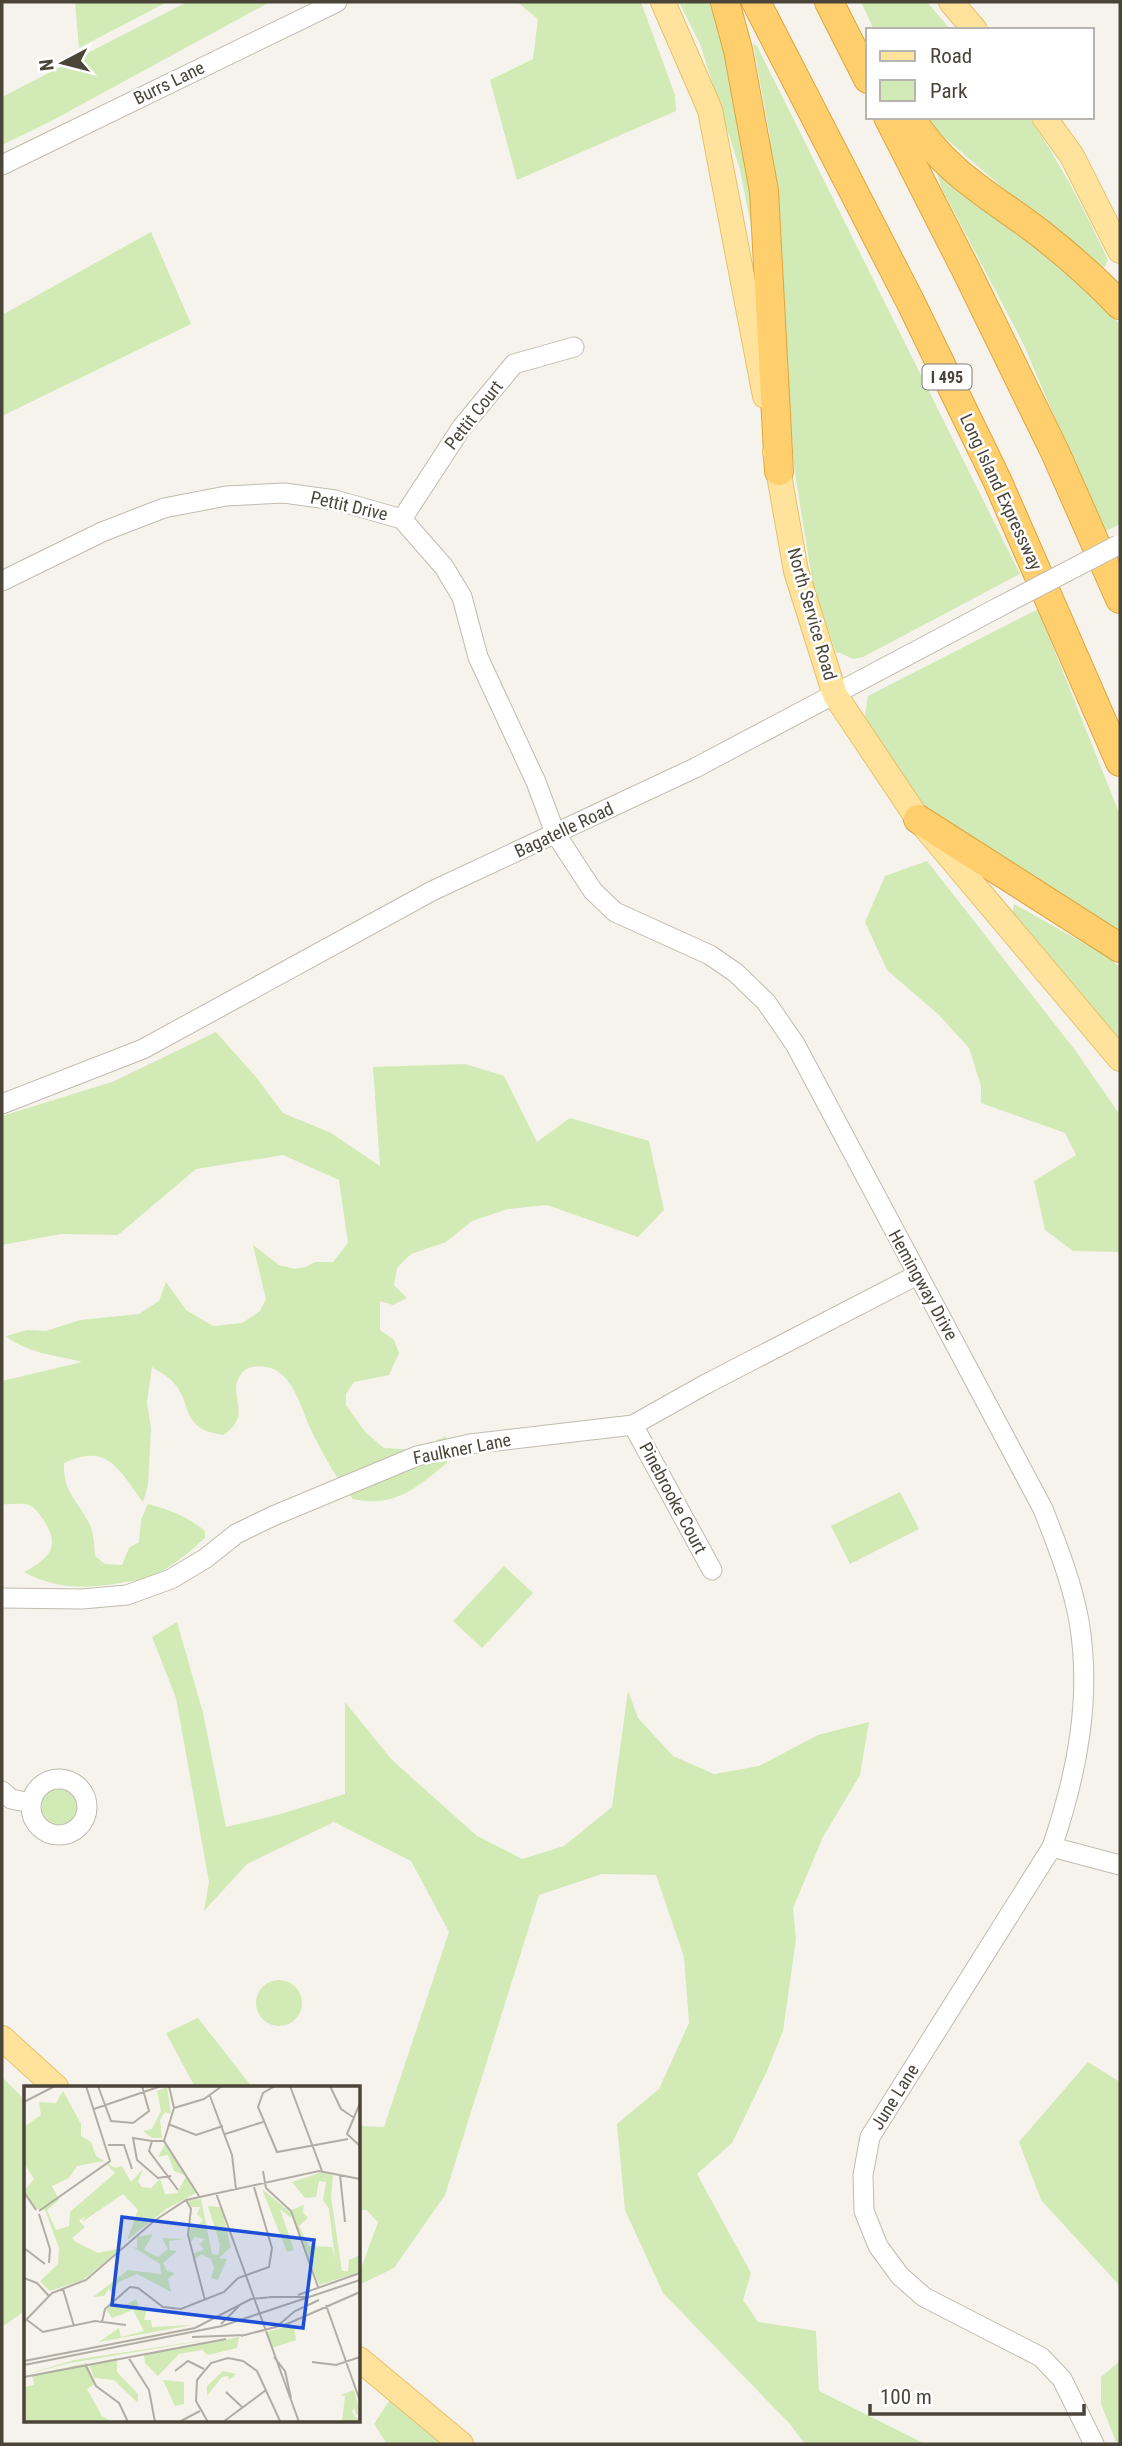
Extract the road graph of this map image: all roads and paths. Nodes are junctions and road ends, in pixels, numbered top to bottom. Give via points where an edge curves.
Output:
1 (337, 2) edge
2 (663, 2) edge
3 (724, 2) edge
4 (756, 2) edge
5 (829, 2) edge
6 (840, 2) edge
7 (951, 2) edge
8 (973, 28) edge
9 (866, 47) edge
10 (866, 75) edge
11 (889, 119) edge
12 (911, 119) edge
13 (1045, 119) edge
14 (2, 165) edge
15 (1120, 251) edge
16 (1120, 305) edge
17 (574, 347) dead end
18 (779, 471) junction
19 (402, 519) junction
20 (1119, 544) edge
21 (2, 582) edge
22 (1120, 599) edge
23 (835, 695) junction
24 (1120, 762) edge
25 (918, 819) junction
26 (555, 833) junction
27 (1120, 948) edge
28 (1120, 1059) edge
29 (2, 1104) edge
30 (917, 1275) junction
31 (634, 1425) junction
32 (712, 1570) dead end
33 (2, 1598) edge
34 (2, 1791) edge
35 (31, 1803) dead end
36 (1052, 1847) junction
37 (1120, 1865) edge
38 (2, 2038) edge
39 (55, 2086) edge
40 (360, 2360) edge
41 (461, 2444) edge
42 (1094, 2444) edge

1 - 14 street, Burrs Lane
2 - 18 main road, North Service Road via 710,110
3 - 18 highway via 738,50 764,191
4 - 24 highway, Long Island Expressway / I 495 via 997,480
5 - 10 highway
6 - 9 highway
7 - 8 main road
11 - 22 highway via 1055,452
12 - 16 highway via 949,166 1089,273
13 - 15 main road via 1072,156
17 - 19 street, Pettit Court via 514,364 462,427
18 - 23 main road, North Service Road via 796,571
19 - 21 street, Pettit Drive via 335,500 284,493 226,496 164,508 102,532
19 - 26 street, Pettit Drive via 444,567 462,597 478,657
20 - 23 street, Bagatelle Road, bridge
23 - 25 main road, North Service Road
23 - 26 street, Bagatelle Road via 695,768
25 - 27 highway
25 - 28 main road, North Service Road
26 - 29 street, Bagatelle Road via 432,891 143,1049
26 - 30 street, Hemingway Drive via 593,891 615,912 710,955 766,1002 795,1044
30 - 31 street, Faulkner Lane
30 - 36 street, Hemingway Drive via 1043,1509 1079,1620 1084,1663 1078,1756
31 - 32 street, Pinebrooke Court
31 - 33 street, Faulkner Lane via 470,1444 417,1456 261,1522 171,1579 127,1595
34 - 35 street via 11,1799
36 - 37 street
36 - 42 street, June Lane via 870,2137 863,2175 864,2211 878,2246 900,2276 924,2297 1041,2357 1062,2379
38 - 39 main road
40 - 41 main road

